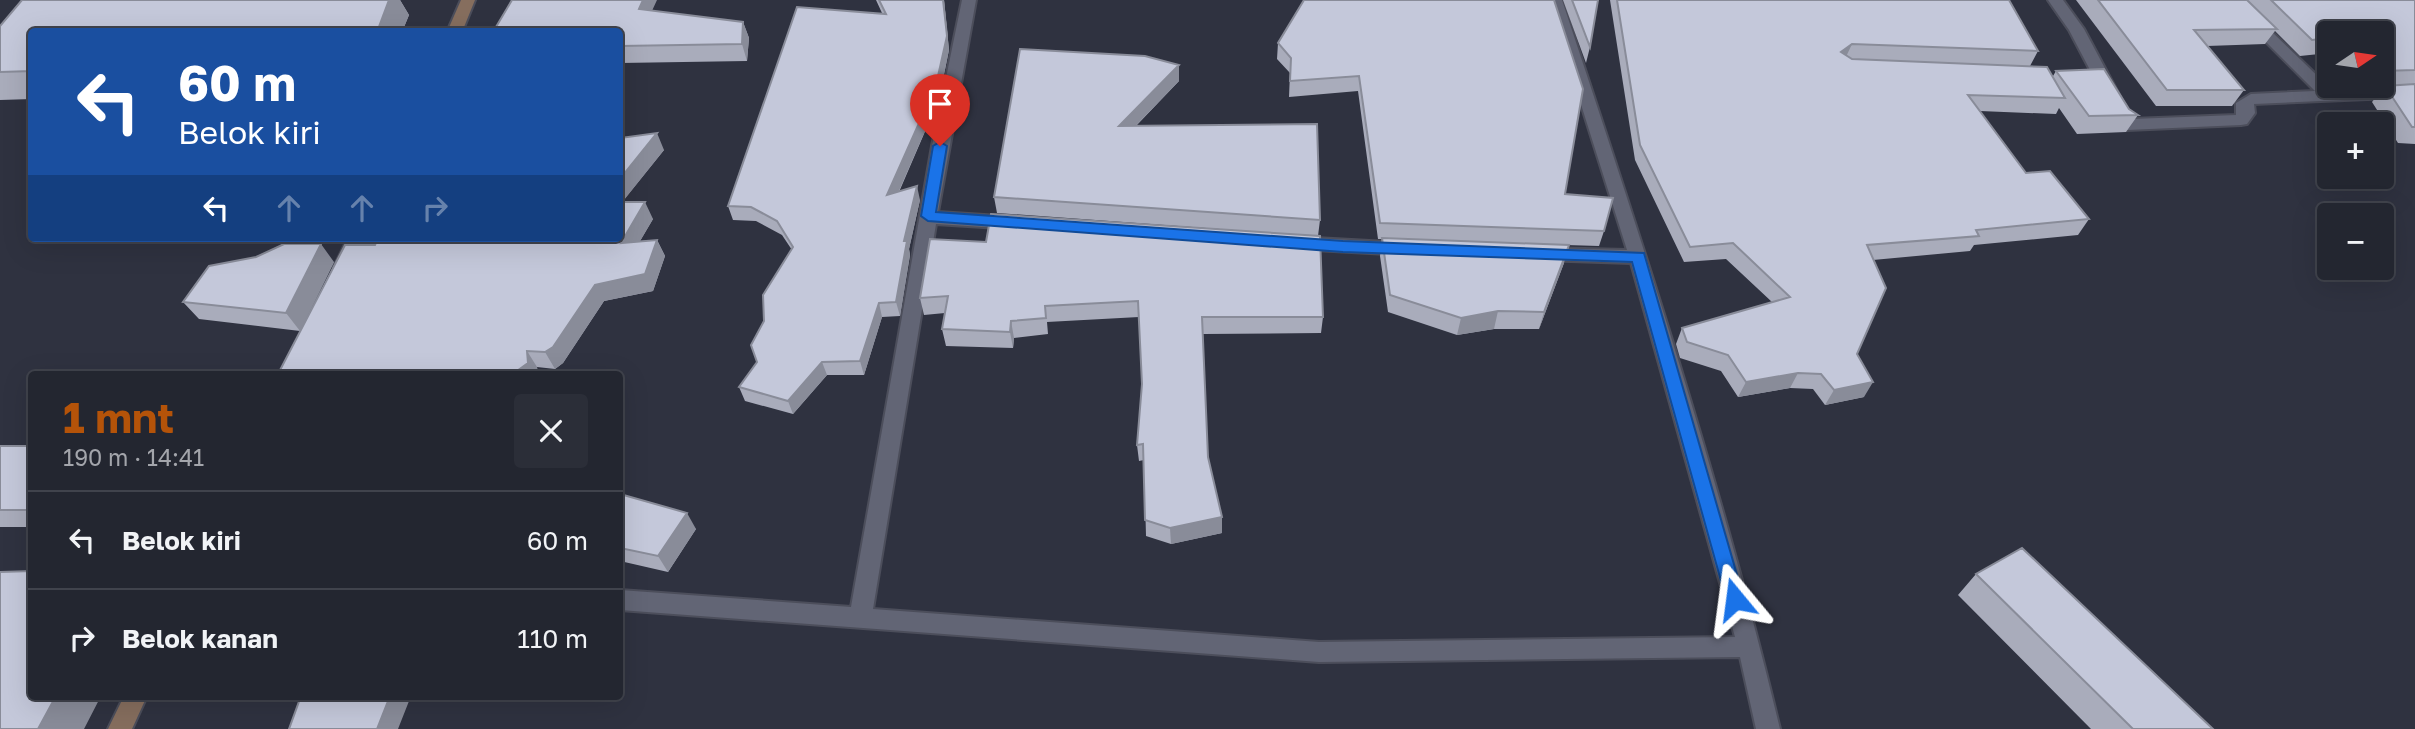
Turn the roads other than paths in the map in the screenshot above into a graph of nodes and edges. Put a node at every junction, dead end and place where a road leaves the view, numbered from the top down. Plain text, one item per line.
1 (468, 0) edge
2 (969, 0) edge
3 (2055, 0) edge
4 (2231, 0) edge
5 (1552, 4) edge
6 (456, 28) edge
7 (2317, 84) edge
8 (2415, 92) edge
9 (2394, 93) edge
10 (2317, 96) edge
11 (928, 216) junction
12 (1039, 225) edge
13 (355, 242) edge
14 (1274, 242) edge
15 (1424, 249) edge
16 (1518, 253) edge
17 (1638, 257) junction
18 (332, 289) edge
19 (623, 600) edge
20 (860, 619) junction
21 (1749, 647) junction
22 (134, 700) edge
23 (120, 729) edge
24 (1768, 729) edge

1 - 6 main road
2 - 11 street
3 - 10 street
4 - 7 street
5 - 17 street
8 - 9 street
11 - 12 street
11 - 20 street
13 - 18 main road
14 - 15 street
16 - 17 street
17 - 21 street
19 - 20 street
20 - 21 street
21 - 24 street
22 - 23 main road

